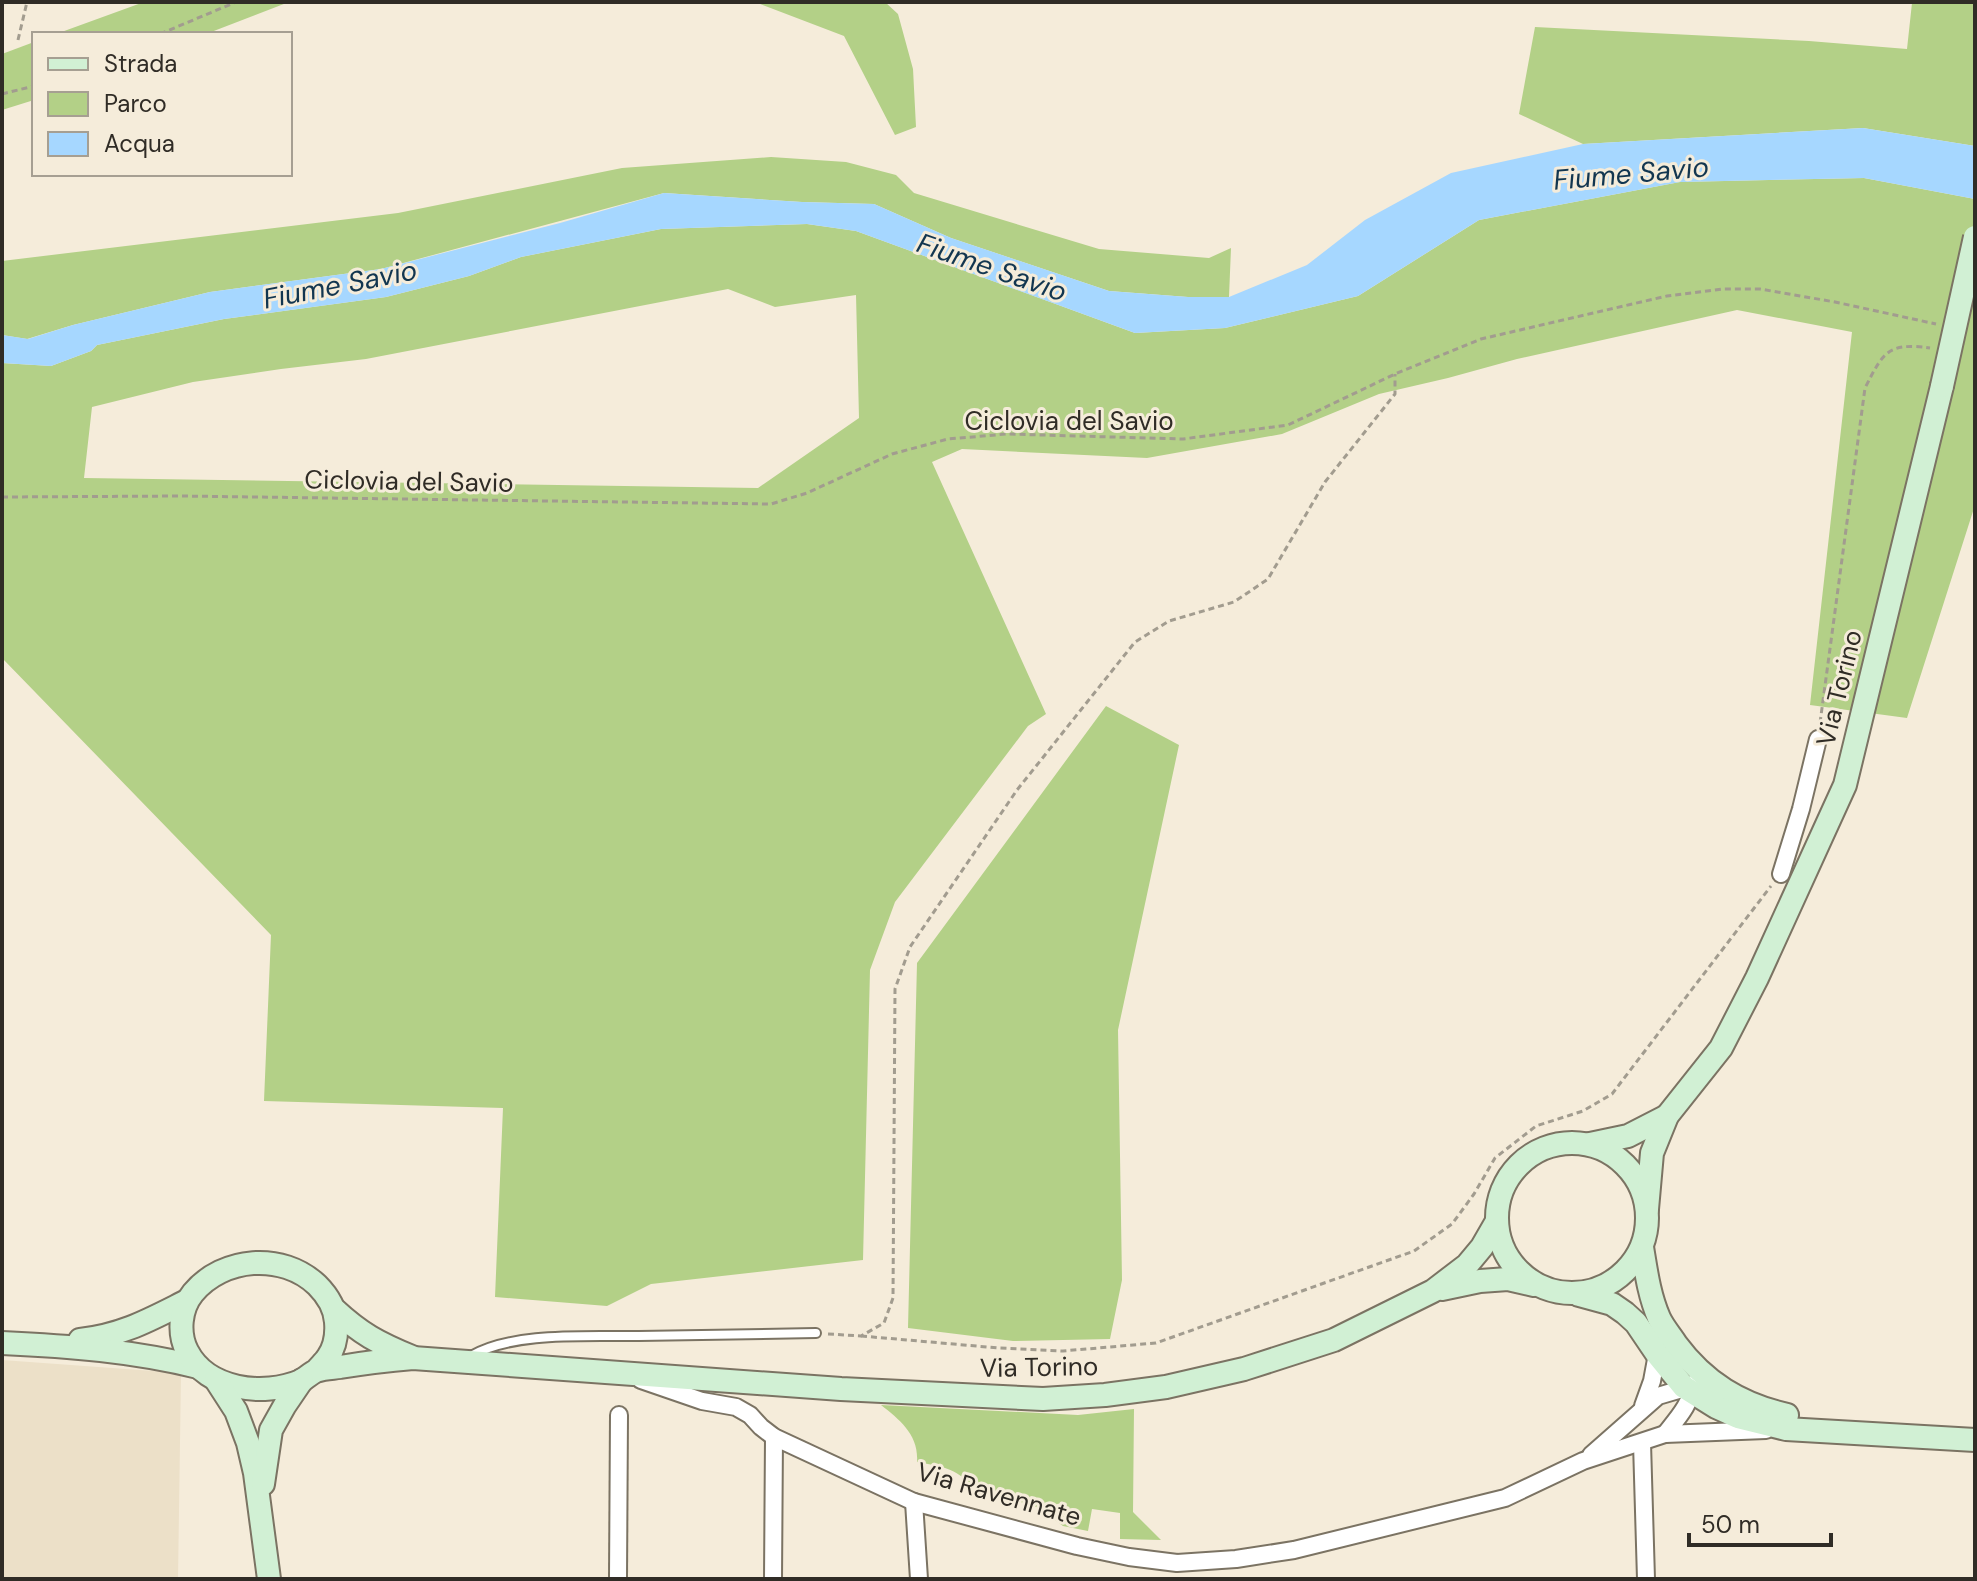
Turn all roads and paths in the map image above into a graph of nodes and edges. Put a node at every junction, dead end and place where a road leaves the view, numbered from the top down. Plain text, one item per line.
1 (27, 2) edge
2 (236, 2) edge
3 (165, 32) edge
4 (18, 40) dead end
5 (32, 86) edge
6 (2, 94) edge
7 (1975, 237) edge
8 (1944, 326) dead end
9 (1937, 349) dead end
10 (1395, 374) junction
11 (2, 497) edge
12 (1818, 739) joint
13 (1801, 809) junction
14 (1816, 849) junction
15 (1781, 874) joint
16 (1667, 1116) junction
17 (1589, 1144) junction
18 (1647, 1209) junction
19 (1497, 1221) junction
20 (1642, 1247) junction
21 (1536, 1285) junction
22 (1433, 1291) junction
23 (1574, 1294) junction
24 (187, 1301) junction
25 (334, 1309) junction
26 (816, 1333) joint
27 (861, 1336) junction
28 (2, 1343) edge
29 (46, 1345) junction
30 (1657, 1354) junction
31 (413, 1358) junction
32 (460, 1362) junction
33 (207, 1374) junction
34 (309, 1375) junction
35 (629, 1375) junction
36 (1694, 1382) junction
37 (1642, 1408) junction
38 (619, 1415) dead end
39 (1786, 1429) junction
40 (1863, 1432) junction
41 (1665, 1434) junction
42 (774, 1437) junction
43 (1975, 1440) edge
44 (1642, 1443) junction
45 (1583, 1461) junction
46 (914, 1502) junction
47 (260, 1517) junction
48 (269, 1579) edge
49 (618, 1579) edge
50 (773, 1579) edge
51 (919, 1579) edge
52 (1646, 1579) edge

1 - 4 path
2 - 3 path
5 - 6 path
7 - 14 main road, Via Torino, bridge
8 - 10 path, Ciclovia del Savio
9 - 12 path
10 - 11 path, Ciclovia del Savio
10 - 27 path
12 - 13 street
13 - 14 street
13 - 15 street
14 - 16 main road, Via Torino
15 - 27 path
16 - 17 main road, Via Torino
16 - 18 main road, Via Torino
17 - 18 main road
17 - 19 main road
18 - 20 main road
19 - 21 main road
19 - 22 main road, Via Torino
20 - 23 main road
20 - 36 main road, Via Ravennate
21 - 22 main road, Via Torino
21 - 23 main road
22 - 35 main road, Via Torino
23 - 30 main road, Via Ravennate
24 - 25 main road
24 - 29 main road
24 - 33 main road
25 - 31 main road, Via Ravennate
25 - 34 main road
26 - 27 path
26 - 32 lane
28 - 29 main road
29 - 33 main road
30 - 36 main road, Via Ravennate
30 - 37 street, Via Ravennate
31 - 32 main road, Via Ravennate
31 - 34 main road, Via Ravennate
32 - 35 main road, Via Ravennate
33 - 34 main road
33 - 47 main road
34 - 47 main road
35 - 42 street, Via Ravennate
36 - 37 street, Via Ravennate
36 - 39 main road, Via Ravennate
36 - 40 main road, Via Ravennate
36 - 41 street
37 - 45 street, Via Ravennate
38 - 49 street
39 - 40 main road, Via Ravennate
39 - 41 street, Via Ravennate
40 - 43 main road, Via Ravennate
41 - 44 street, Via Ravennate
42 - 46 street, Via Ravennate
42 - 50 street
44 - 45 street, Via Ravennate
44 - 52 street
45 - 46 street, Via Ravennate
46 - 51 street
47 - 48 main road

